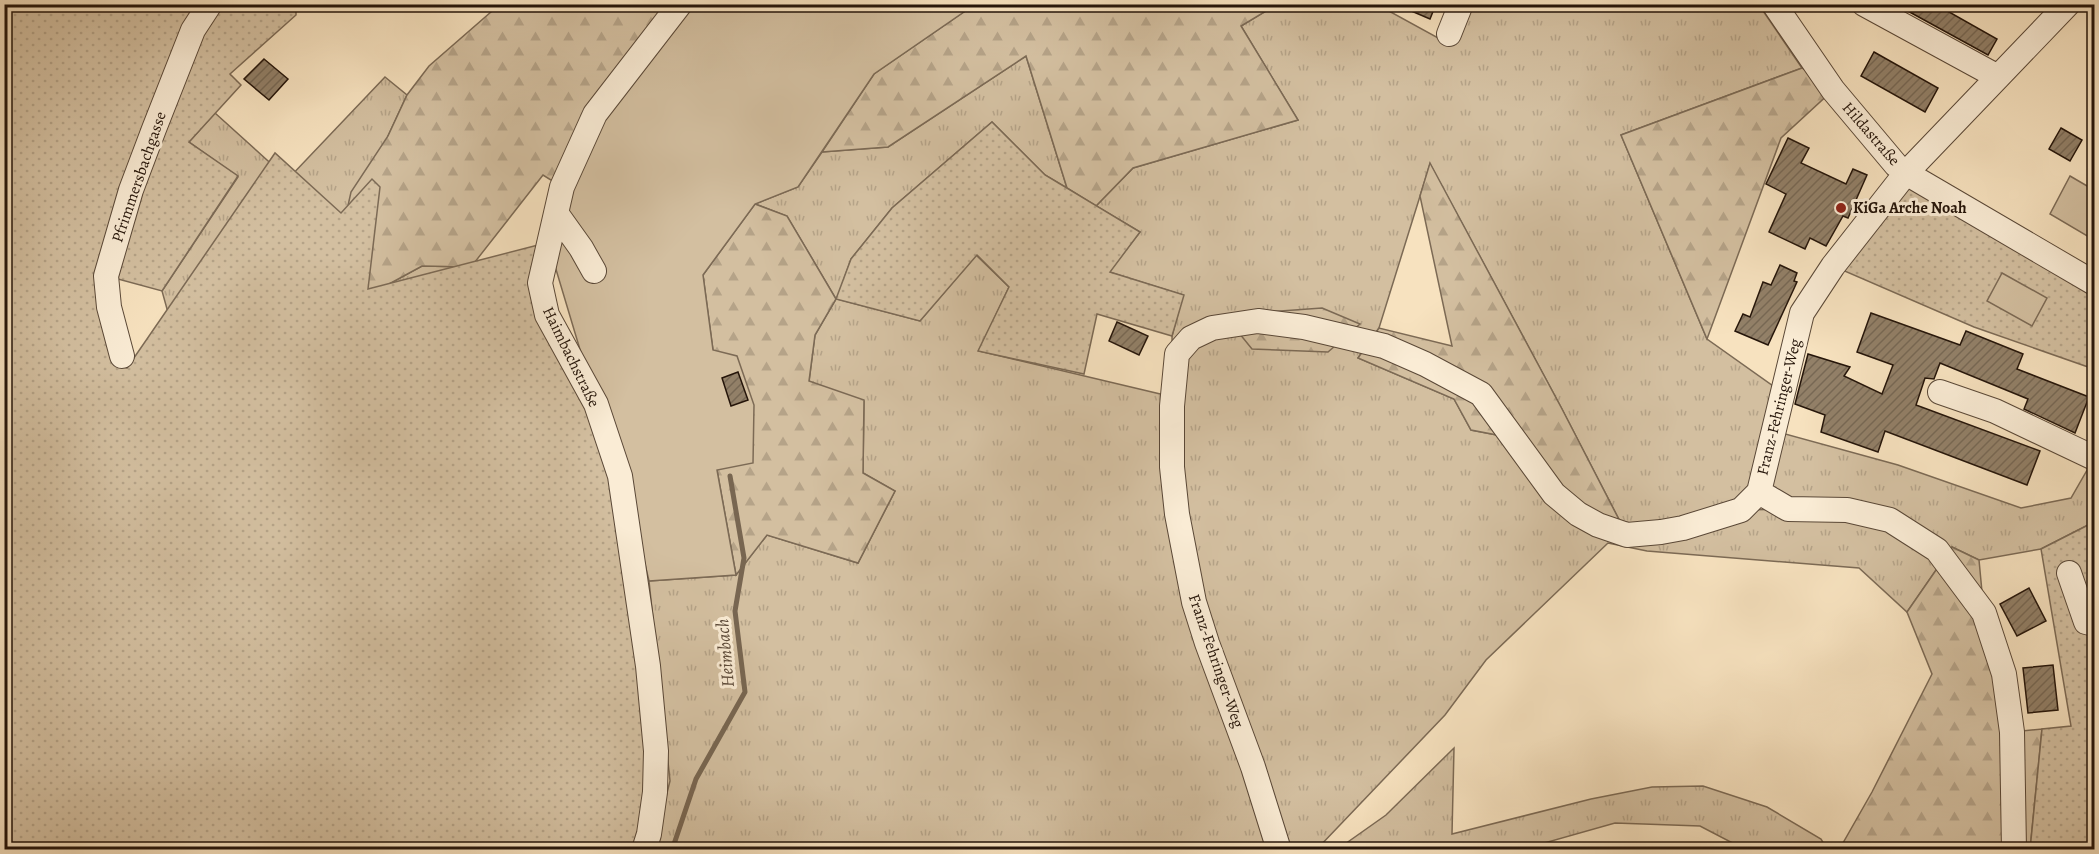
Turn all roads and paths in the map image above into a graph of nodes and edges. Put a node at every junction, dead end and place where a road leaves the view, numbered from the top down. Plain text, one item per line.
1 (210, 4) edge
2 (680, 4) edge
3 (1461, 4) edge
4 (1774, 4) edge
5 (1864, 4) edge
6 (2068, 4) edge
7 (1449, 34) dead end
8 (1998, 77) junction
9 (1906, 173) junction
10 (556, 213) junction
11 (594, 271) dead end
12 (2094, 283) edge
13 (122, 356) dead end
14 (1940, 392) dead end
15 (2094, 458) edge
16 (1758, 492) junction
17 (2069, 573) dead end
18 (2094, 624) edge
19 (644, 849) edge
20 (1279, 849) edge
21 (2014, 849) edge

1 - 13 street, Pfrimmersbachgasse
2 - 10 street, Haimbachstraße
3 - 7 street
4 - 9 street, Hildastraße
5 - 8 street
6 - 8 street, Franz-Fehringer-Weg
8 - 9 street, Franz-Fehringer-Weg
9 - 12 street, Hildastraße
9 - 16 street, Franz-Fehringer-Weg
10 - 11 street
10 - 19 street, Haimbachstraße
14 - 15 street
16 - 20 street, Franz-Fehringer-Weg
16 - 21 street
17 - 18 street

